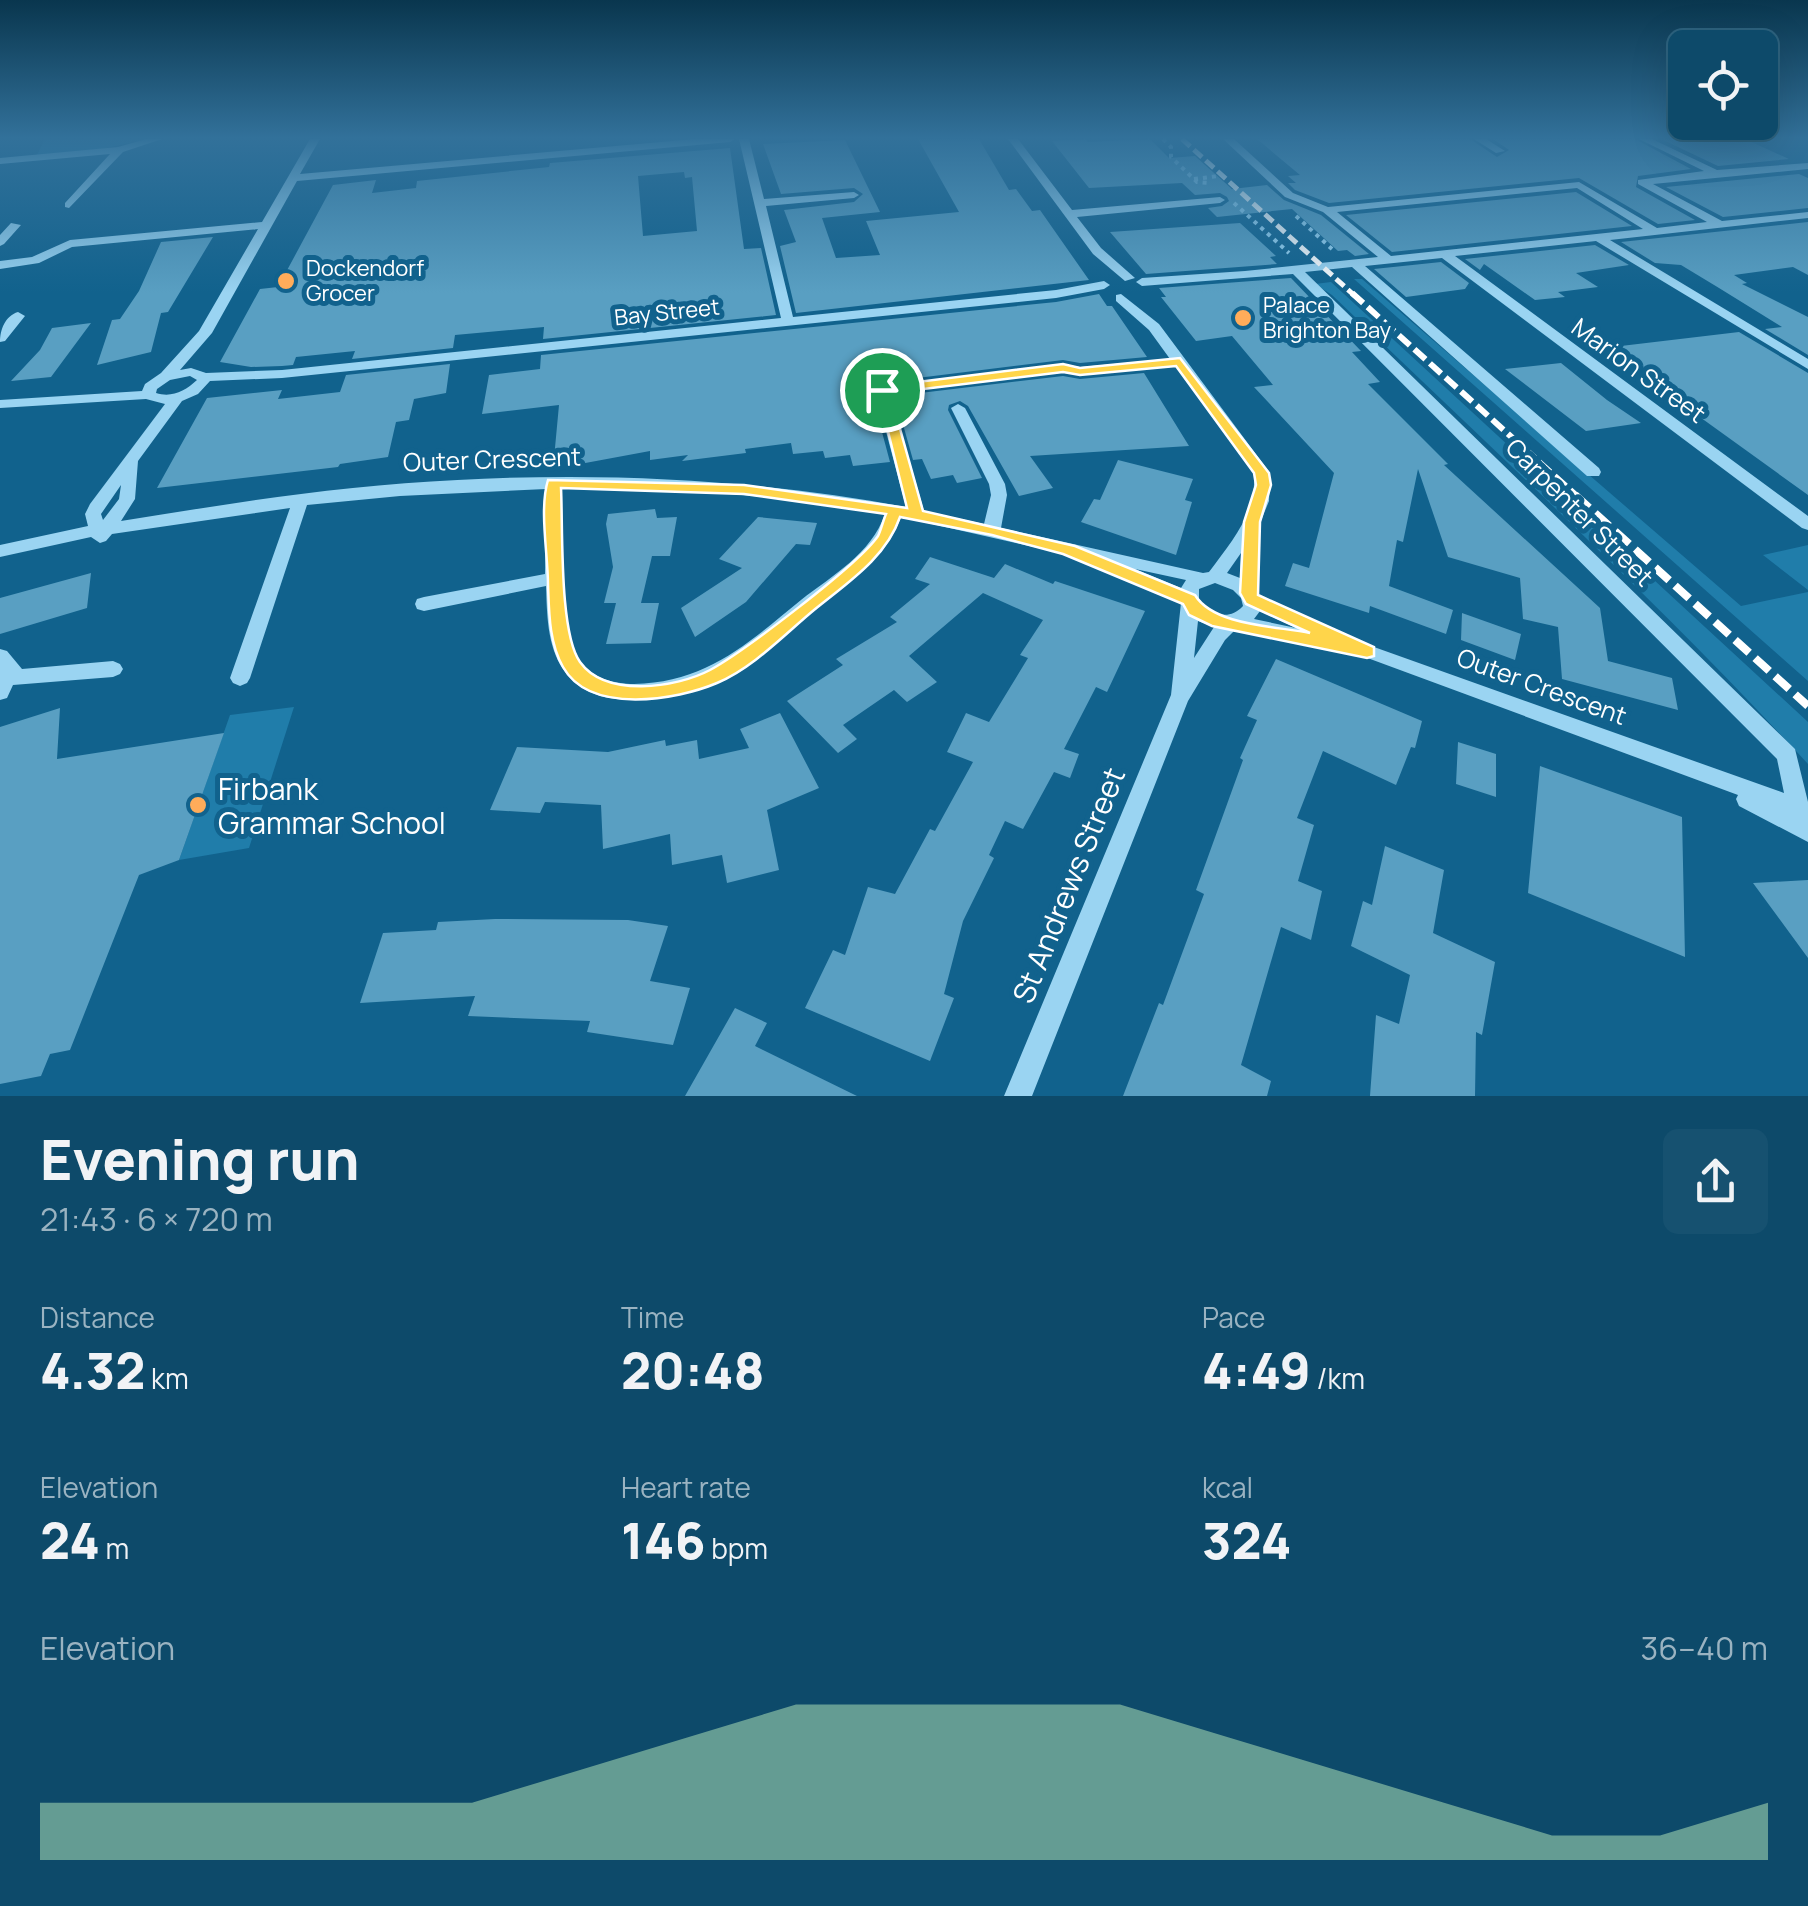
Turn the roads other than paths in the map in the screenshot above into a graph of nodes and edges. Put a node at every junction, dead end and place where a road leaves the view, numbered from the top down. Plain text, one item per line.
1 (83, 190) edge
2 (287, 190) edge
3 (755, 190) edge
4 (1052, 190) edge
5 (1285, 190) edge
6 (1527, 190) edge
7 (1587, 190) edge
8 (1657, 190) edge
9 (854, 195) dead end
10 (1220, 200) dead end
11 (758, 203) junction
12 (69, 205) dead end
13 (1327, 210) junction
14 (1070, 214) junction
15 (1808, 216) edge
16 (1719, 224) junction
17 (15, 225) dead end
18 (267, 225) junction
19 (1654, 231) junction
20 (1596, 237) junction
21 (0, 242) edge
22 (1096, 250) junction
23 (1443, 253) junction
24 (1388, 260) junction
25 (1354, 263) junction
26 (0, 265) edge
27 (1296, 270) junction
28 (1140, 286) junction
29 (1111, 290) junction
30 (18, 316) dead end
31 (788, 322) junction
32 (1154, 327) junction
33 (205, 333) junction
34 (0, 338) edge
35 (1180, 362) junction
36 (1808, 365) edge
37 (282, 374) junction
38 (202, 376) junction
39 (164, 378) junction
40 (185, 395) junction
41 (151, 397) junction
42 (54, 398) junction
43 (0, 404) edge
44 (958, 408) dead end
45 (146, 437) junction
46 (1593, 472) dead end
47 (554, 483) junction
48 (301, 499) junction
49 (895, 511) junction
50 (916, 514) junction
51 (1252, 522) junction
52 (1808, 524) edge
53 (992, 529) junction
54 (102, 530) junction
55 (1069, 550) junction
56 (0, 554) edge
57 (556, 578) junction
58 (1209, 578) junction
59 (1250, 596) junction
60 (1190, 601) junction
61 (424, 604) dead end
62 (1234, 622) junction
63 (1367, 652) junction
64 (0, 656) edge
65 (113, 669) dead end
66 (240, 678) dead end
67 (5, 685) edge
68 (1179, 699) junction
69 (1698, 772) junction
70 (1803, 810) edge
71 (1808, 832) edge
72 (1018, 1096) edge

1 - 12 street
2 - 18 street
3 - 11 street
4 - 14 street
5 - 13 street
6 - 13 street
7 - 19 street
8 - 16 street
9 - 11 street
10 - 14 street
11 - 31 street
13 - 24 street
14 - 22 street
15 - 16 street
16 - 19 street
17 - 21 street
18 - 26 street
18 - 33 street
19 - 20 street
20 - 23 street
20 - 36 street
22 - 28 street
22 - 29 street
23 - 24 street
23 - 52 street, Marion Street
24 - 25 street
25 - 27 street
25 - 46 street
27 - 28 street
27 - 70 street, Carpenter Street
28 - 29 street
28 - 29 street
28 - 32 street
29 - 31 street, Bay Street
29 - 32 street
30 - 34 street
31 - 37 street, Bay Street
32 - 35 street
33 - 38 street
33 - 39 street
35 - 50 street
35 - 51 street
37 - 38 street, Bay Street
37 - 40 street, Bay Street
38 - 39 street, Bay Street
38 - 40 street
39 - 41 street
39 - 42 street
40 - 41 street, Bay Street
40 - 45 street
41 - 42 street
41 - 45 street
42 - 43 street
44 - 53 street
45 - 54 street
47 - 48 street, Outer Crescent
47 - 49 street, Outer Crescent
47 - 57 street
48 - 54 street, Outer Crescent
48 - 66 street
49 - 50 street, Outer Crescent
49 - 57 street
50 - 53 street, Outer Crescent
51 - 58 street
51 - 59 street
53 - 55 street, Outer Crescent
54 - 56 street, Outer Crescent
55 - 58 street, Outer Crescent
55 - 60 street, Outer Crescent
57 - 61 street
58 - 59 street
58 - 60 street
59 - 62 street
59 - 63 street, Outer Crescent
60 - 62 street
60 - 68 street, St Andrews Street
62 - 63 street, Outer Crescent
62 - 68 street, St Andrews Street
63 - 69 street, Outer Crescent
64 - 67 street
65 - 67 street
68 - 72 street, St Andrews Street
69 - 70 street
69 - 71 street

